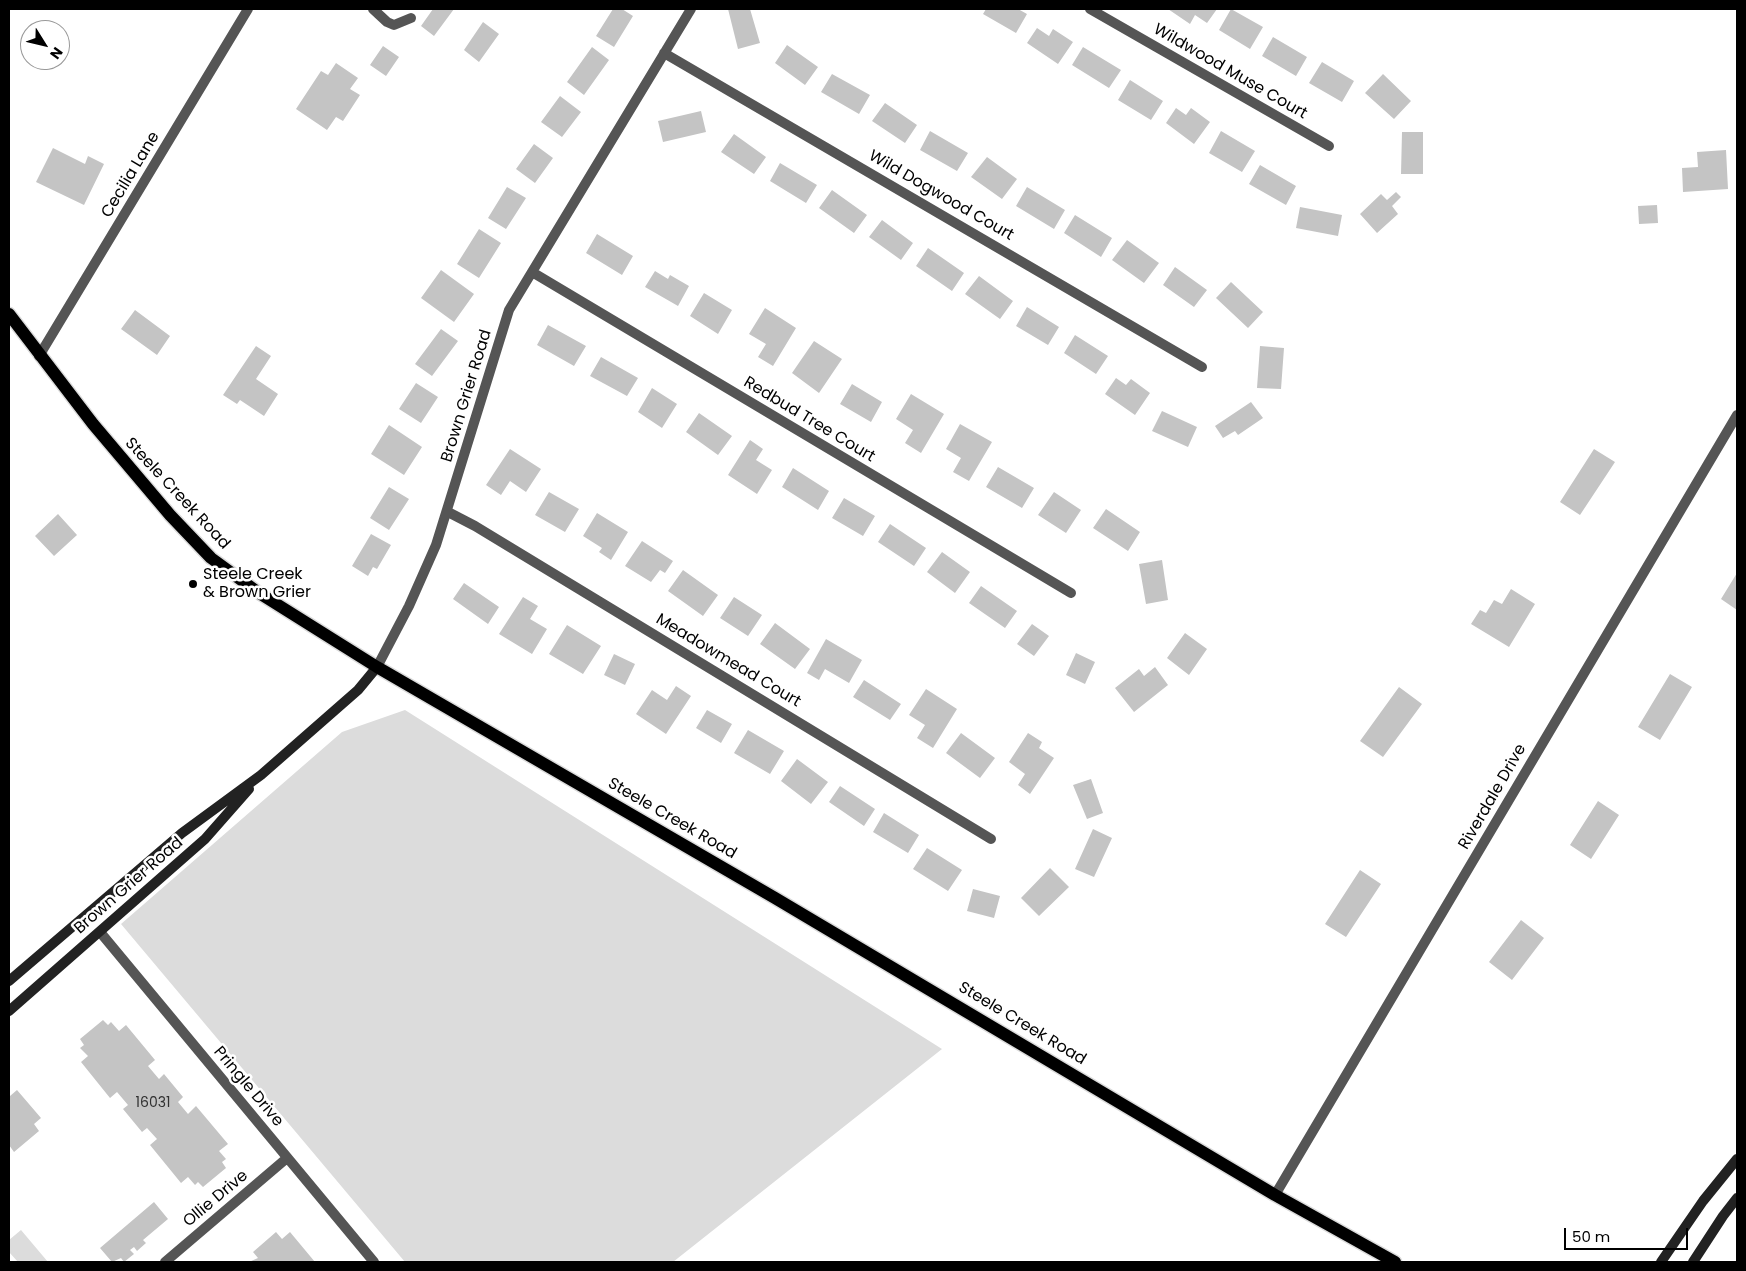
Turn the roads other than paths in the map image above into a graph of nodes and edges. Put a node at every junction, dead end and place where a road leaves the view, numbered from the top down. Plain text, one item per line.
1 (248, 9) edge
2 (373, 9) edge
3 (691, 9) edge
4 (1090, 9) edge
5 (411, 18) dead end
6 (664, 53) junction
7 (1329, 146) dead end
8 (532, 272) junction
9 (9, 314) edge
10 (39, 356) junction
11 (1202, 367) dead end
12 (1737, 415) edge
13 (448, 512) junction
14 (1071, 593) dead end
15 (377, 667) junction
16 (261, 776) junction
17 (991, 839) dead end
18 (100, 932) junction
19 (9, 982) edge
20 (9, 1010) edge
21 (287, 1158) junction
22 (1737, 1159) edge
23 (1275, 1195) junction
24 (1736, 1201) edge
25 (165, 1262) edge
26 (374, 1262) edge
27 (1395, 1262) edge
28 (1661, 1262) edge
29 (1693, 1262) edge

1 - 10 street, Cecilia Lane
2 - 5 street
3 - 6 street, Brown Grier Road
4 - 7 street, Wildwood Muse Court
6 - 8 street, Brown Grier Road
6 - 11 street, Wild Dogwood Court
8 - 13 street, Brown Grier Road
8 - 14 street, Redbud Tree Court
9 - 10 main road, Steele Creek Road
10 - 15 main road, Steele Creek Road
12 - 23 street, Riverdale Drive
13 - 15 street, Brown Grier Road
13 - 17 street, Meadowmead Court
15 - 16 main road, Brown Grier Road
15 - 23 main road, Steele Creek Road
16 - 18 main road, Brown Grier Road
16 - 19 main road, Brown Grier Road
18 - 20 main road, Brown Grier Road
18 - 21 street, Pringle Drive
21 - 25 street, Ollie Drive
21 - 26 street, Pringle Drive
22 - 28 main road
23 - 27 main road, Steele Creek Road
24 - 29 main road

